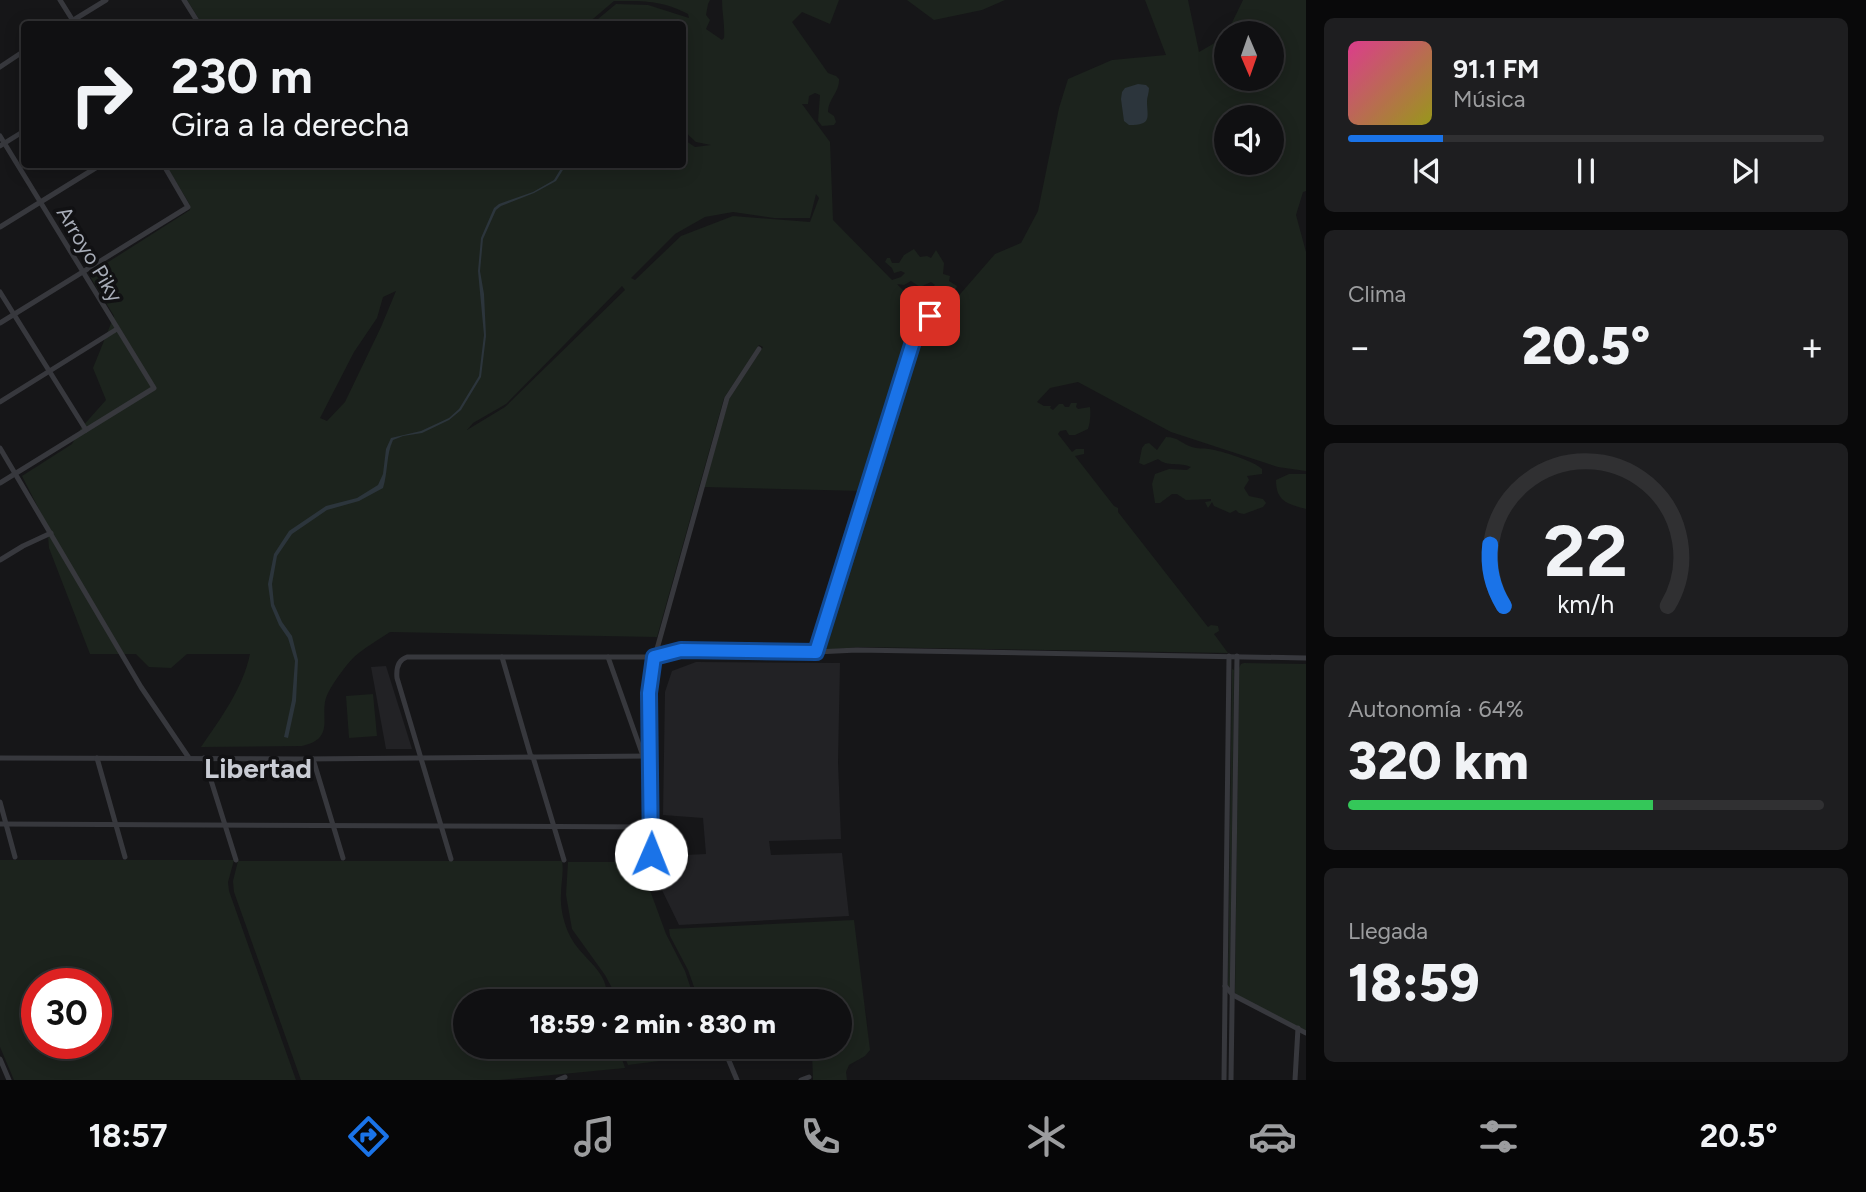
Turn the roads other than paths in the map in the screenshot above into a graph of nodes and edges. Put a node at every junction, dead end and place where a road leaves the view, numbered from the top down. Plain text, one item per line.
1 (60, 0) edge
2 (106, 0) edge
3 (184, 0) edge
4 (71, 21) edge
5 (75, 21) edge
6 (196, 21) edge
7 (21, 53) edge
8 (0, 67) edge
9 (21, 133) edge
10 (0, 136) edge
11 (2, 145) edge
12 (96, 168) edge
13 (165, 168) edge
14 (40, 203) junction
15 (0, 228) edge
16 (83, 272) junction
17 (0, 292) edge
18 (14, 314) junction
19 (930, 316) dead end
20 (0, 323) edge
21 (117, 329) junction
22 (759, 348) dead end
23 (50, 371) junction
24 (0, 402) edge
25 (86, 430) junction
26 (0, 448) edge
27 (16, 473) junction
28 (0, 483) edge
29 (51, 533) junction
30 (0, 560) edge
31 (816, 652) junction
32 (1229, 656) junction
33 (1237, 656) junction
34 (502, 657) junction
35 (608, 657) junction
36 (654, 657) junction
37 (1306, 657) edge
38 (647, 756) junction
39 (532, 757) junction
40 (0, 758) edge
41 (97, 758) junction
42 (189, 758) junction
43 (204, 758) junction
44 (421, 758) junction
45 (313, 759) junction
46 (0, 802) edge
47 (3, 824) edge
48 (116, 825) junction
49 (225, 825) junction
50 (333, 826) junction
51 (441, 826) junction
52 (554, 827) junction
53 (652, 827) junction
54 (15, 857) dead end
55 (125, 858) dead end
56 (343, 858) dead end
57 (451, 859) dead end
58 (236, 860) dead end
59 (564, 860) dead end
60 (650, 881) dead end
61 (1224, 985) junction
62 (1233, 995) junction
63 (1298, 1028) junction
64 (1306, 1032) edge
65 (0, 1059) edge
66 (728, 1059) edge
67 (565, 1077) dead end
68 (809, 1077) dead end
69 (9, 1080) edge
70 (558, 1080) edge
71 (737, 1080) edge
72 (801, 1080) edge
73 (1224, 1080) edge
74 (1231, 1080) edge
75 (1295, 1080) edge

1 - 4 street
2 - 5 street
3 - 6 street
7 - 8 street
9 - 11 street
10 - 11 street, Arroyo Piky
11 - 14 street, Arroyo Piky
12 - 14 street
13 - 16 street
14 - 15 street
14 - 16 street, Arroyo Piky
16 - 18 street
16 - 21 street, Arroyo Piky
17 - 18 street
18 - 20 street
18 - 23 street
19 - 31 street
21 - 23 street
21 - 25 street, Arroyo Piky
22 - 36 street
23 - 24 street
23 - 25 street
25 - 27 street
26 - 27 street
27 - 28 street
27 - 29 street
29 - 30 street
29 - 42 street
31 - 32 street
31 - 36 street
32 - 33 street
32 - 61 street
33 - 37 street
33 - 62 street
34 - 35 street
34 - 39 street
34 - 44 street
35 - 36 street
35 - 38 street
36 - 38 street
38 - 39 street
38 - 53 street
39 - 44 street
39 - 52 street
40 - 41 street
41 - 42 street
41 - 48 street
42 - 43 street
43 - 45 street
43 - 49 street
44 - 45 street
44 - 51 street
45 - 50 street
46 - 47 street
47 - 48 street
47 - 54 street
48 - 49 street
48 - 55 street
49 - 50 street
49 - 58 street
50 - 51 street
50 - 56 street
51 - 52 street
51 - 57 street
52 - 53 street
52 - 59 street
53 - 60 street
61 - 62 street
61 - 73 street
62 - 63 street
62 - 74 street
63 - 64 street
63 - 75 street
65 - 69 street
66 - 71 street
67 - 70 street
68 - 72 street

